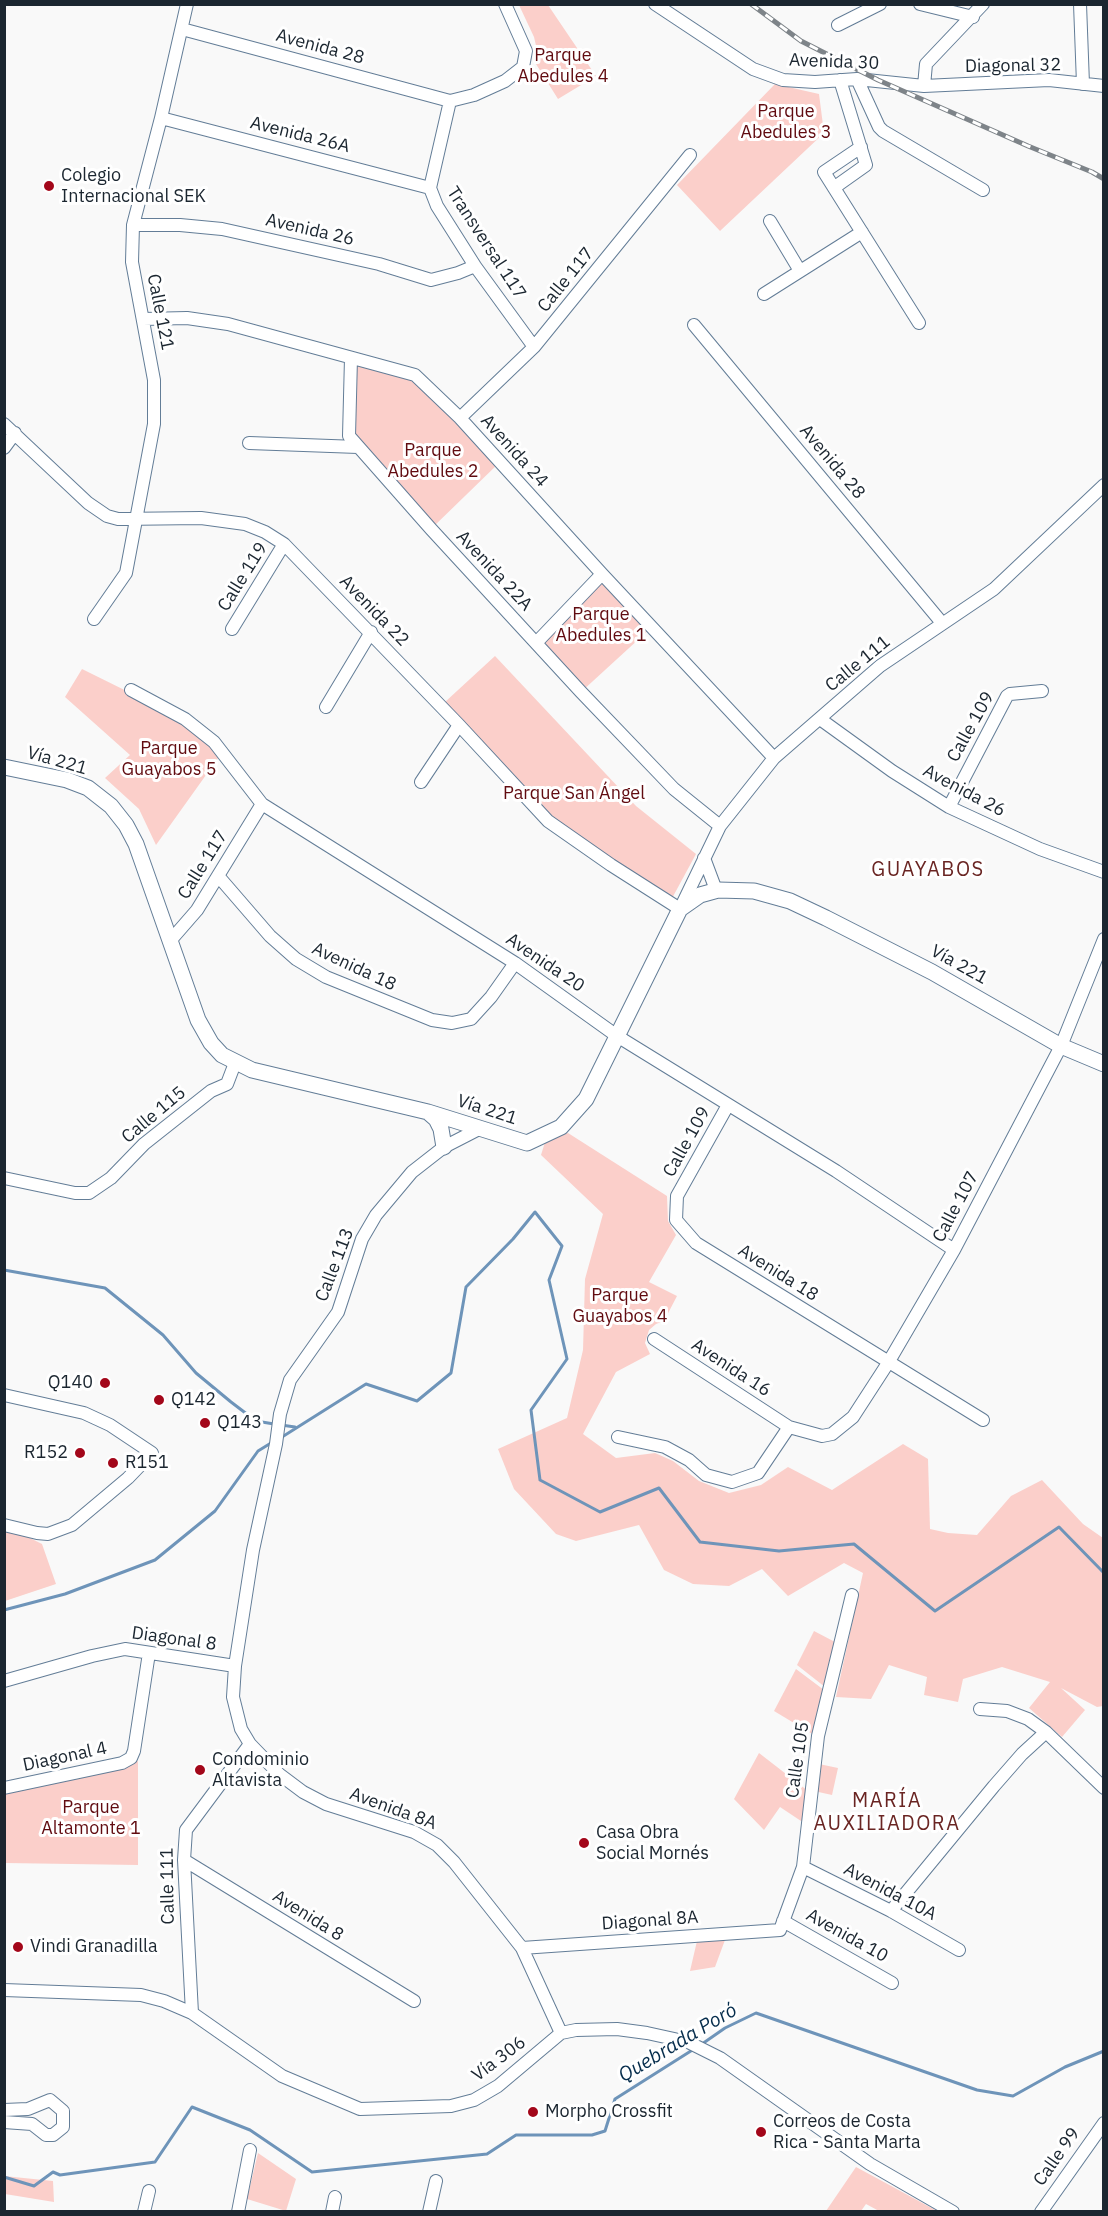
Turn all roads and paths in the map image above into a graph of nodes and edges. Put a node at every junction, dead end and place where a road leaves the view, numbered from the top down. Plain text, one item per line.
1 (188, 4) edge
2 (505, 4) edge
3 (655, 4) edge
4 (880, 4) edge
5 (983, 4) edge
6 (1080, 4) edge
7 (922, 5) edge
8 (973, 17) junction
9 (838, 25) dead end
10 (182, 29) junction
11 (857, 79) junction
12 (840, 80) junction
13 (1083, 84) junction
14 (924, 86) junction
15 (1104, 86) edge
16 (450, 101) junction
17 (161, 118) junction
18 (861, 147) junction
19 (690, 156) dead end
20 (835, 187) junction
21 (430, 188) junction
22 (983, 190) dead end
23 (770, 221) dead end
24 (133, 225) junction
25 (862, 232) junction
26 (475, 266) junction
27 (800, 271) junction
28 (764, 294) dead end
29 (143, 319) junction
30 (919, 323) dead end
31 (694, 325) dead end
32 (534, 347) junction
33 (351, 358) junction
34 (460, 418) junction
35 (4, 424) edge
36 (15, 433) junction
37 (249, 443) dead end
38 (358, 447) junction
39 (4, 448) edge
40 (1104, 485) edge
41 (138, 519) junction
42 (284, 544) junction
43 (602, 574) junction
44 (94, 619) dead end
45 (942, 623) junction
46 (232, 629) dead end
47 (371, 632) junction
48 (536, 643) junction
49 (131, 690) dead end
50 (1042, 691) dead end
51 (326, 706) dead end
52 (820, 719) junction
53 (459, 724) junction
54 (774, 758) junction
55 (4, 767) edge
56 (421, 782) dead end
57 (262, 804) junction
58 (949, 807) junction
59 (720, 826) junction
60 (704, 858) junction
61 (1104, 872) edge
62 (219, 877) junction
63 (716, 890) junction
64 (680, 909) junction
65 (1104, 939) edge
66 (170, 941) junction
67 (515, 963) junction
68 (616, 1036) junction
69 (1061, 1046) junction
70 (235, 1063) junction
71 (1104, 1064) edge
72 (728, 1105) junction
73 (429, 1112) junction
74 (479, 1129) junction
75 (444, 1146) junction
76 (4, 1178) edge
77 (677, 1196) joint
78 (954, 1250) junction
79 (654, 1339) dead end
80 (888, 1363) junction
81 (4, 1395) edge
82 (983, 1420) dead end
83 (789, 1427) junction
84 (618, 1437) dead end
85 (4, 1525) edge
86 (852, 1595) dead end
87 (149, 1653) junction
88 (235, 1666) junction
89 (4, 1681) edge
90 (980, 1709) dead end
91 (1046, 1732) junction
92 (250, 1744) junction
93 (4, 1788) edge
94 (1104, 1788) edge
95 (184, 1860) junction
96 (803, 1867) junction
97 (891, 1911) junction
98 (781, 1926) junction
99 (522, 1948) junction
100 (959, 1950) dead end
101 (892, 1983) dead end
102 (4, 1990) edge
103 (414, 2001) dead end
104 (192, 2013) junction
105 (561, 2033) junction
106 (4, 2110) edge
107 (4, 2122) edge
108 (1104, 2123) edge
109 (250, 2150) dead end
110 (436, 2181) dead end
111 (149, 2191) dead end
112 (335, 2197) dead end
113 (144, 2211) edge
114 (238, 2211) edge
115 (332, 2211) edge
116 (429, 2211) edge
117 (953, 2211) edge
118 (1041, 2211) edge

1 - 10 street, Calle 121
2 - 16 street
3 - 12 street, Avenida 30
4 - 9 street
5 - 8 street
6 - 13 street
7 - 8 street
8 - 14 street
10 - 16 street, Avenida 28
10 - 17 street, Calle 121
11 - 12 street, Avenida 30
11 - 14 street, Avenida 30
11 - 22 street
12 - 18 street
13 - 14 street, Diagonal 32
13 - 15 street, Diagonal 32
16 - 21 street
17 - 21 street, Avenida 26A
17 - 24 street, Calle 121
18 - 20 street
18 - 20 street
19 - 32 street, Calle 117
20 - 25 street
21 - 26 street, Transversal 117
23 - 27 street
24 - 26 street, Avenida 26
24 - 29 street, Calle 121
25 - 27 street
25 - 30 street
26 - 32 street, Transversal 117
27 - 28 street
29 - 33 street, Avenida 24
29 - 41 street, Calle 121
31 - 45 street, Avenida 28
32 - 34 street, Calle 117
33 - 34 street, Avenida 24
33 - 38 street, Avenida 22A
34 - 43 street, Avenida 24
35 - 36 street, Avenida 22
36 - 39 street
36 - 41 street, Avenida 22
37 - 38 street
38 - 48 street, Avenida 22A
40 - 45 street, Calle 111
41 - 42 street, Avenida 22
41 - 44 street, Calle 121
42 - 46 street, Calle 119
42 - 47 street, Avenida 22
43 - 48 street
43 - 54 street, Avenida 24
45 - 52 street, Calle 111
47 - 51 street
47 - 53 street, Avenida 22
48 - 59 street, Avenida 22A
49 - 57 street, Avenida 20
50 - 58 street, Calle 109
52 - 54 street, Calle 111
52 - 58 street, Avenida 26
53 - 56 street
53 - 64 street, Avenida 22
54 - 59 street, Calle 111
55 - 66 main road, Vía 221
57 - 62 street, Calle 117
57 - 67 street, Avenida 20
58 - 61 street, Avenida 26
59 - 60 street, Calle 111
60 - 63 street
60 - 64 street, Calle 111
62 - 66 street, Calle 117
62 - 67 street, Avenida 18
63 - 64 main road, Vía 221
63 - 69 main road, Vía 221
64 - 68 main road, Vía 221
65 - 69 street, Calle 107
66 - 70 main road, Vía 221
67 - 68 street, Avenida 20
68 - 72 street, Avenida 20
68 - 74 main road, Vía 221
69 - 71 main road, Vía 221
69 - 78 street, Calle 107
70 - 73 main road, Vía 221
70 - 76 street, Calle 115
72 - 77 street, Calle 109
72 - 78 street, Avenida 20
73 - 74 main road, Vía 221
73 - 75 main road
74 - 75 street, Calle 113
75 - 88 street, Calle 113
77 - 80 street, Avenida 18
78 - 80 street, Calle 107
79 - 83 street, Avenida 16
80 - 82 street, Avenida 18
80 - 83 street, Calle 107
81 - 85 street
83 - 84 street
86 - 96 street, Calle 105
87 - 88 street, Diagonal 8
87 - 89 street, Diagonal 8
87 - 93 street, Diagonal 4
88 - 92 street, Avenida 8A
90 - 91 street
91 - 94 street
91 - 97 street
92 - 95 street, Calle 111
92 - 99 street, Avenida 8A
95 - 103 street, Avenida 8
95 - 104 street, Calle 111
96 - 97 street, Avenida 10A
96 - 98 street, Calle 105
97 - 100 street, Avenida 10A
98 - 99 street, Diagonal 8A
98 - 101 street, Avenida 10
99 - 105 street, Avenida 8A
102 - 104 street, Vía 306
104 - 105 street, Vía 306
105 - 117 street
106 - 107 street
108 - 118 street, Calle 99
109 - 114 street
110 - 116 street
111 - 113 street
112 - 115 street

